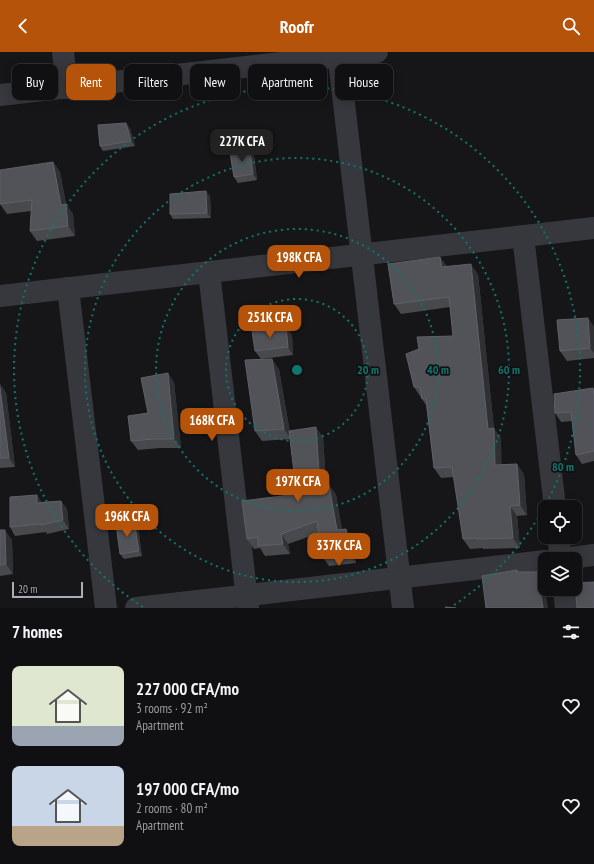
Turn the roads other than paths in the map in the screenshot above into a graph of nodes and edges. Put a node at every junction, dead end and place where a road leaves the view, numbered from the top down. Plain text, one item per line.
1 (63, 52) edge
2 (377, 52) edge
3 (339, 54) edge
4 (66, 79) edge
5 (116, 82) edge
6 (66, 88) edge
7 (0, 95) edge
8 (594, 228) edge
9 (523, 236) junction
10 (362, 254) junction
11 (209, 272) junction
12 (68, 288) junction
13 (0, 296) edge
14 (554, 500) edge
15 (594, 555) edge
16 (582, 556) edge
17 (538, 562) edge
18 (400, 578) junction
19 (565, 596) edge
20 (247, 602) edge
21 (106, 608) edge
22 (136, 608) edge
23 (403, 608) edge
24 (566, 608) edge

1 - 4 street
2 - 3 street
3 - 5 street
3 - 10 street
6 - 7 street
8 - 9 street
9 - 10 street
9 - 14 street
10 - 11 street
10 - 18 street
11 - 12 street
11 - 20 street
12 - 13 street
12 - 21 street
15 - 16 street
17 - 18 street
18 - 20 street
18 - 23 street
19 - 24 street
20 - 22 street

